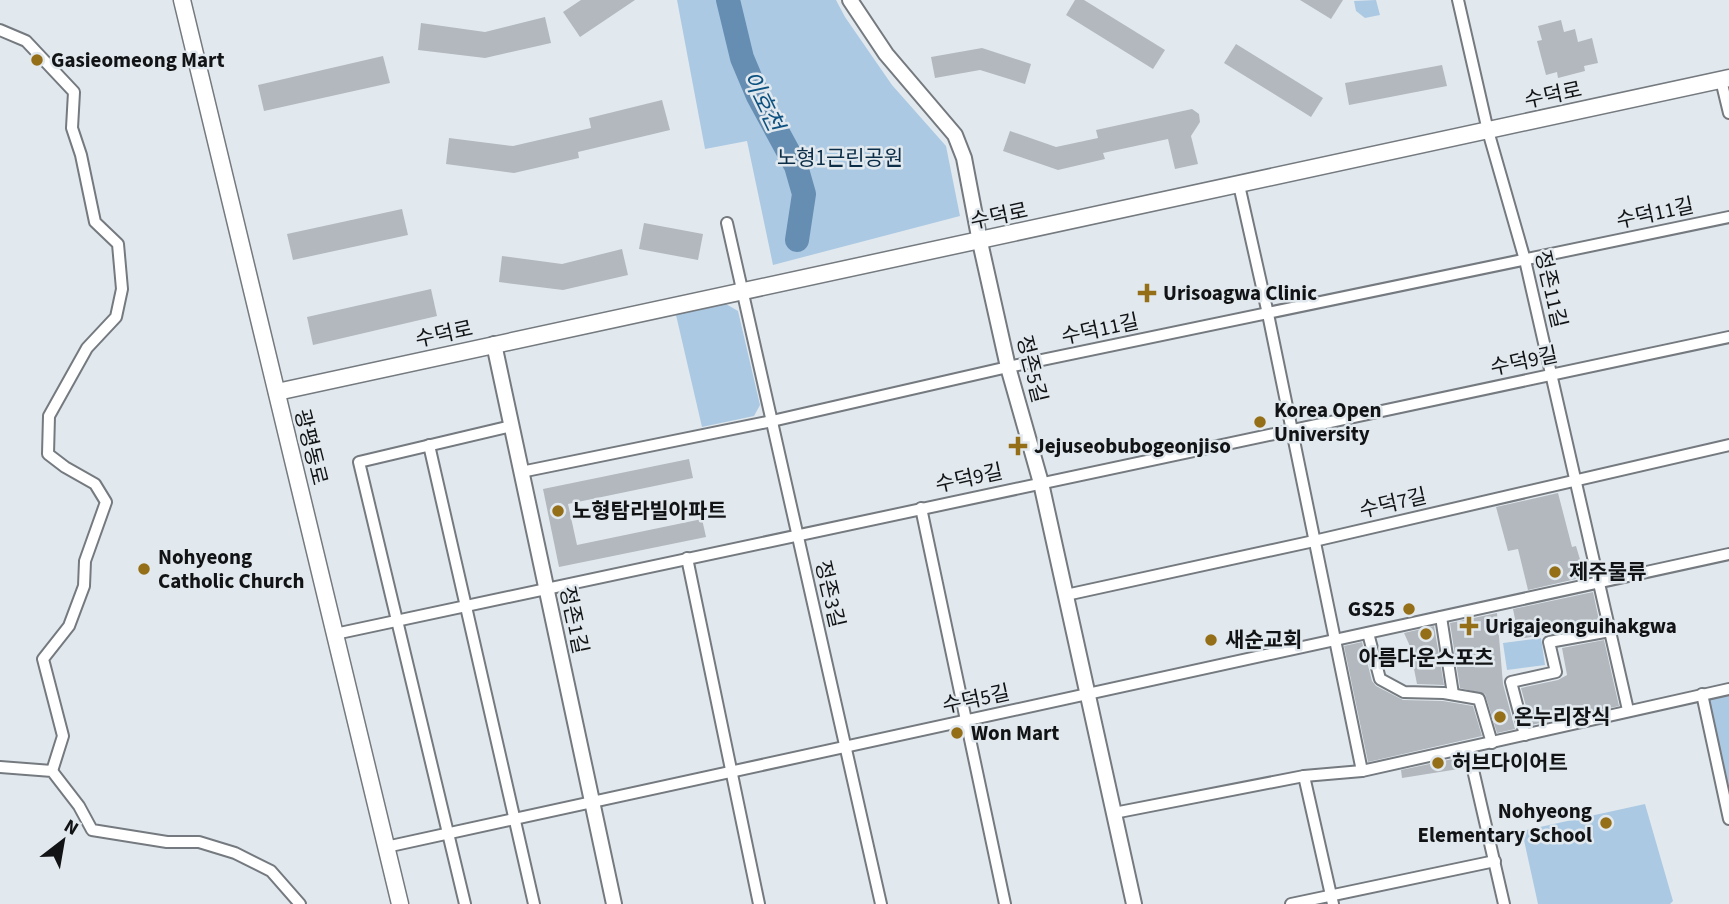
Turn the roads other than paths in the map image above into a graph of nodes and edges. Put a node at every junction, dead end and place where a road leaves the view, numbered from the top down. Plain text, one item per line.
1 (182, 0) edge
2 (850, 0) edge
3 (1458, 0) edge
4 (0, 30) edge
5 (1725, 79) edge
6 (1729, 113) edge
7 (1488, 131) junction
8 (1239, 184) junction
9 (1729, 217) edge
10 (727, 222) dead end
11 (980, 242) junction
12 (1525, 260) junction
13 (743, 292) junction
14 (1268, 314) junction
15 (1729, 337) edge
16 (494, 344) junction
17 (1009, 367) junction
18 (1551, 374) junction
19 (276, 392) junction
20 (772, 421) junction
21 (511, 426) junction
22 (1291, 429) junction
23 (429, 445) junction
24 (1729, 445) edge
25 (521, 472) junction
26 (1575, 480) junction
27 (1041, 483) junction
28 (921, 508) junction
29 (797, 534) junction
30 (1314, 541) junction
31 (1729, 554) edge
32 (687, 558) junction
33 (1598, 583) junction
34 (546, 588) junction
35 (1066, 595) junction
36 (465, 605) junction
37 (1441, 617) junction
38 (397, 620) junction
39 (1610, 631) junction
40 (1368, 633) junction
41 (335, 634) junction
42 (1334, 641) junction
43 (1729, 689) edge
44 (1453, 694) junction
45 (1702, 694) junction
46 (1087, 695) junction
47 (1628, 710) junction
48 (966, 721) junction
49 (1525, 735) junction
50 (1492, 743) junction
51 (845, 747) junction
52 (1468, 748) junction
53 (0, 767) edge
54 (52, 771) junction
55 (1362, 771) junction
56 (732, 772) junction
57 (1304, 776) junction
58 (592, 801) junction
59 (1114, 813) junction
60 (1729, 815) edge
61 (513, 818) junction
62 (449, 833) junction
63 (386, 847) junction
64 (1495, 861) junction
65 (1332, 900) edge
66 (300, 904) edge
67 (400, 904) edge
68 (465, 904) edge
69 (534, 904) edge
70 (614, 904) edge
71 (759, 904) edge
72 (881, 904) edge
73 (1005, 904) edge
74 (1133, 904) edge
75 (1291, 904) edge
76 (1504, 904) edge

1 - 19 main road, 광평동로
2 - 11 street, 정존5길
3 - 7 street, 정존11길
4 - 54 street
5 - 6 street
5 - 7 main road, 수덕로
7 - 8 main road, 수덕로
7 - 12 street, 정존11길
8 - 11 main road, 수덕로
8 - 14 street
9 - 12 street, 수덕11길
10 - 13 street, 정존3길
11 - 13 main road, 수덕로
11 - 17 street, 정존5길
12 - 14 street, 수덕11길
12 - 18 street, 정존11길
13 - 16 main road, 수덕로
13 - 20 street, 정존3길
14 - 17 street, 수덕11길
14 - 22 street
15 - 18 street, 수덕9길
16 - 19 main road, 수덕로
16 - 21 street, 정존1길
17 - 20 street, 수덕11길
17 - 27 street, 정존5길
18 - 22 street, 수덕9길
18 - 26 street, 정존11길
19 - 41 main road, 광평동로
20 - 25 street, 수덕11길
20 - 29 street, 정존3길
21 - 23 street
21 - 25 street, 정존1길
22 - 27 street, 수덕9길
22 - 30 street
23 - 36 street
23 - 38 street
24 - 26 street, 수덕7길
25 - 34 street, 정존1길
26 - 30 street, 수덕7길
26 - 33 street, 정존11길
27 - 28 street, 수덕9길
27 - 35 street, 정존5길
28 - 29 street, 수덕9길
28 - 48 street
29 - 32 street, 수덕9길
29 - 51 street, 정존3길
30 - 35 street, 수덕7길
30 - 42 street
31 - 33 street, 수덕5길
32 - 34 street, 수덕9길
32 - 56 street
33 - 37 street, 수덕5길
33 - 39 street, 정존11길
34 - 36 street, 수덕9길
34 - 58 street, 정존1길
35 - 46 street, 정존5길
36 - 38 street, 수덕9길
36 - 61 street
37 - 40 street, 수덕5길
37 - 44 street
38 - 41 street, 수덕9길
38 - 62 street
39 - 47 street, 정존11길
39 - 49 street
40 - 42 street, 수덕5길
40 - 44 street
41 - 63 main road, 광평동로
42 - 46 street, 수덕5길
42 - 55 street
43 - 45 street
44 - 50 street
45 - 47 street
45 - 60 street
46 - 48 street, 수덕5길
46 - 59 street, 정존5길
47 - 49 street
48 - 51 street, 수덕5길
48 - 73 street
49 - 50 street
50 - 52 street
51 - 56 street, 수덕5길
51 - 72 street, 정존3길
52 - 55 street
52 - 64 street
53 - 54 street
54 - 66 street
55 - 57 street
56 - 58 street, 수덕5길
56 - 71 street
57 - 59 street
57 - 65 street
58 - 61 street, 수덕5길
58 - 70 street, 정존1길
59 - 74 street, 정존5길
61 - 62 street, 수덕5길
61 - 69 street
62 - 63 street, 수덕5길
62 - 68 street
63 - 67 main road, 광평동로
64 - 65 street
64 - 76 street
65 - 75 street

